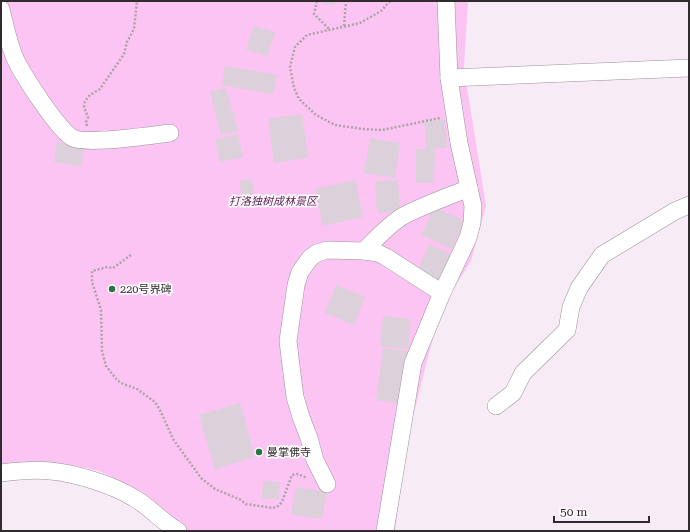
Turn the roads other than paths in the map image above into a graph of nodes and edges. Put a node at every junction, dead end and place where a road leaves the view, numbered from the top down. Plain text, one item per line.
1 (446, 1) edge
2 (1, 9) edge
3 (689, 68) edge
4 (449, 78) junction
5 (170, 133) dead end
6 (469, 188) junction
7 (689, 205) edge
8 (364, 252) junction
9 (442, 293) junction
10 (496, 406) dead end
11 (1, 473) edge
12 (327, 484) road end
13 (178, 531) edge
14 (385, 531) edge

1 - 4 street
2 - 5 street
3 - 4 street
4 - 6 street
6 - 8 street
6 - 9 street
7 - 10 street
8 - 9 street
8 - 12 street
9 - 14 street
11 - 13 street

